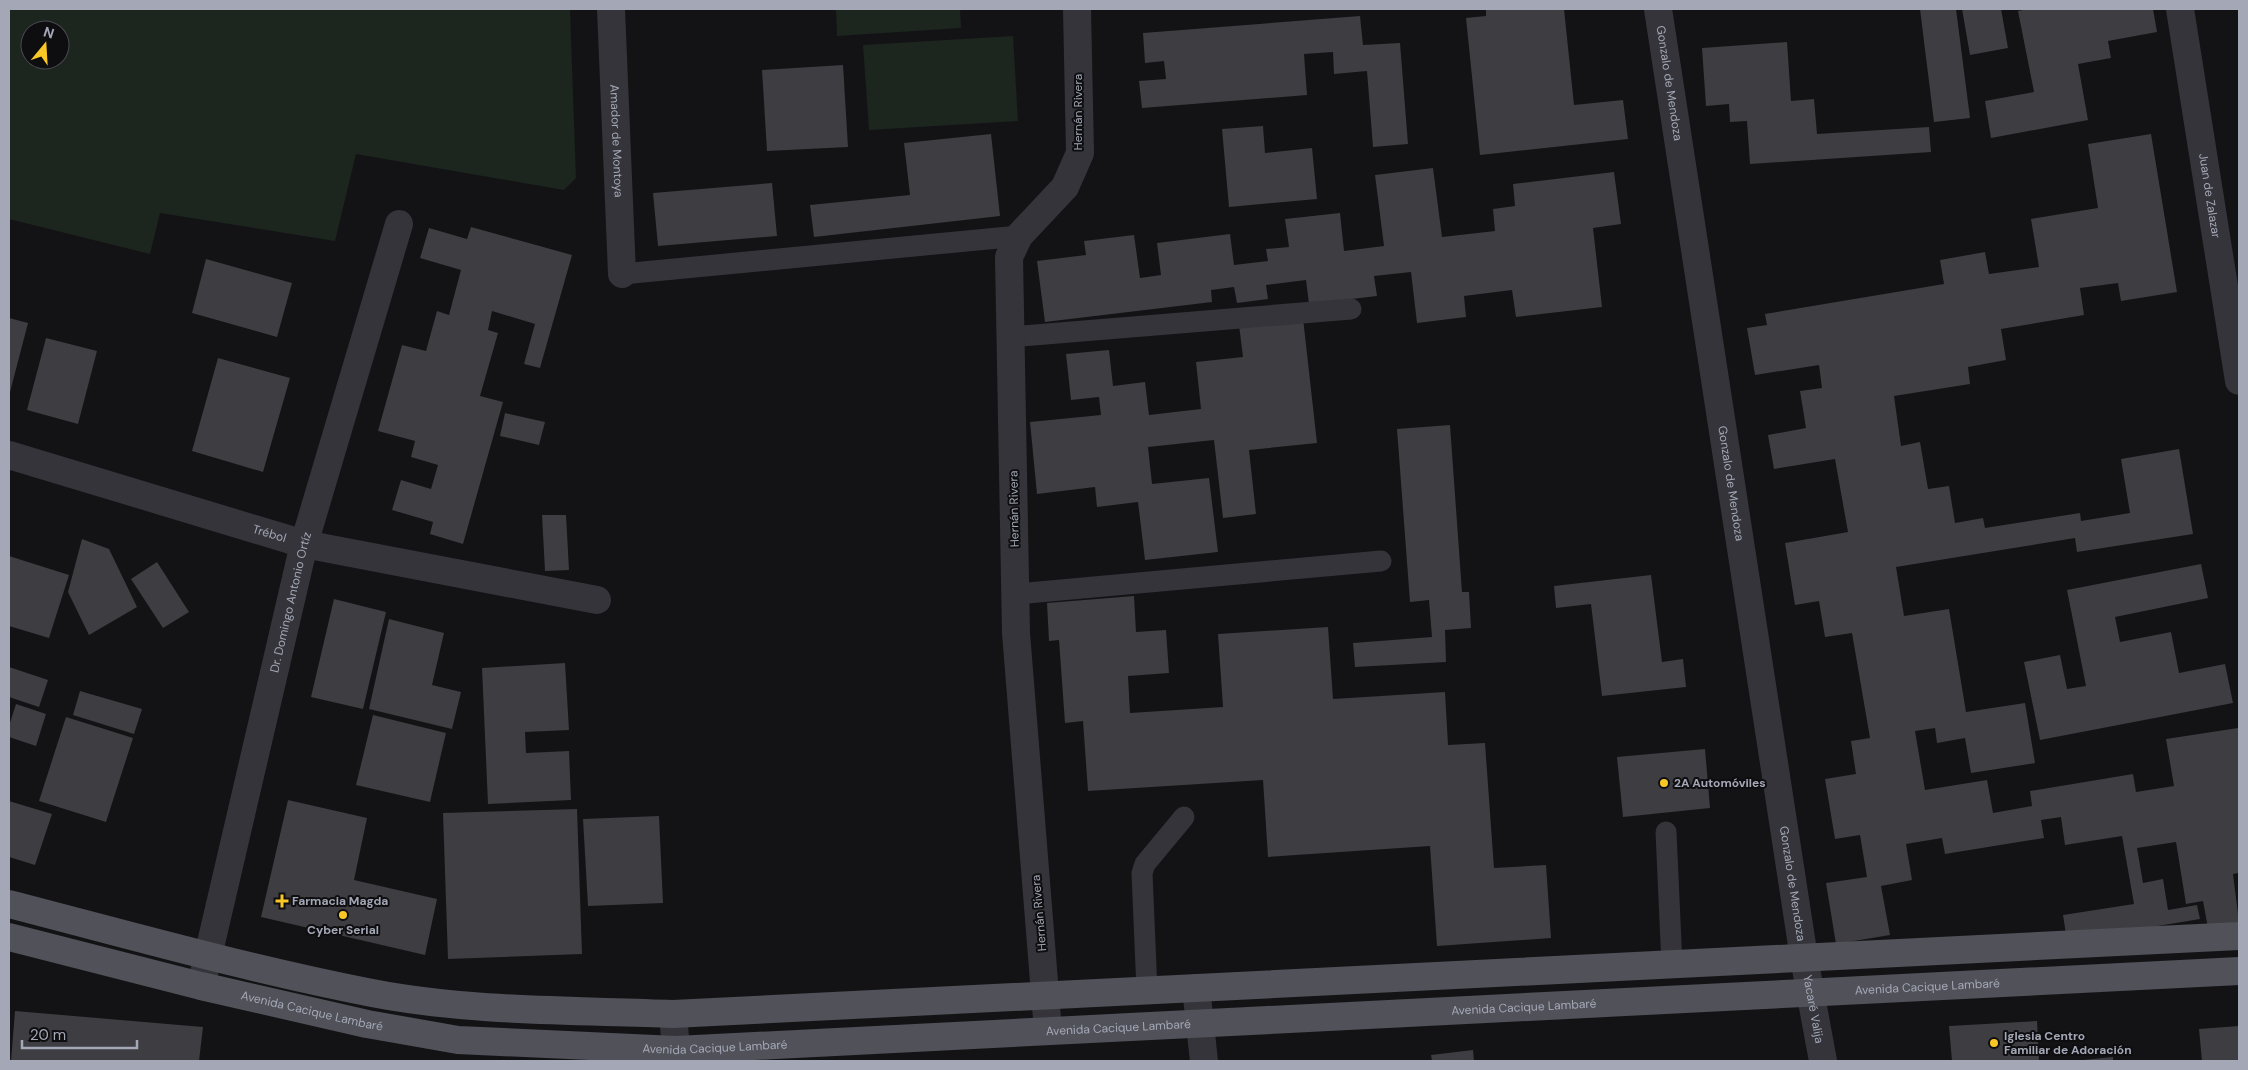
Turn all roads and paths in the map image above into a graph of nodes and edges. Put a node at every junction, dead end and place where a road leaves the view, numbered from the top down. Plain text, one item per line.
1 (611, 9) edge
2 (1077, 9) edge
3 (1658, 9) edge
4 (2180, 9) edge
5 (399, 224) dead end
6 (1019, 236) junction
7 (622, 274) joint
8 (1351, 309) dead end
9 (1010, 337) junction
10 (2239, 381) edge
11 (9, 454) edge
12 (304, 544) junction
13 (1381, 561) dead end
14 (1016, 594) junction
15 (597, 600) dead end
16 (1184, 817) dead end
17 (1666, 832) dead end
18 (9, 904) edge
19 (2239, 936) edge
20 (9, 937) edge
21 (2050, 946) junction
22 (208, 956) junction
23 (1804, 958) junction
24 (1672, 964) junction
25 (2239, 971) edge
26 (2053, 980) junction
27 (201, 986) junction
28 (1196, 988) junction
29 (1147, 991) junction
30 (1812, 992) junction
31 (1045, 996) junction
32 (673, 1014) junction
33 (1199, 1023) junction
34 (1048, 1032) junction
35 (676, 1056) edge
36 (1204, 1061) edge
37 (1823, 1061) edge

1 - 7 street, Amador de Montoya
2 - 6 street, Hernán Rivera
3 - 23 street, Gonzalo de Mendoza
4 - 10 street, Juan de Zalazar
5 - 12 street, Dr. Domingo Antonio Ortíz
6 - 7 lane
6 - 9 street, Hernán Rivera
8 - 9 lane
9 - 14 street, Hernán Rivera
11 - 12 street, Trébol
12 - 15 street, Trébol
12 - 22 street, Dr. Domingo Antonio Ortíz
13 - 14 lane
14 - 31 street, Hernán Rivera
16 - 29 lane
17 - 24 lane
18 - 22 main road
19 - 21 main road
20 - 27 main road, Avenida Cacique Lambaré
21 - 23 main road
21 - 26 main road
22 - 27 street, Dr. Domingo Antonio Ortíz
22 - 32 main road
23 - 24 main road
23 - 30 street, Yacaré Valija
24 - 28 main road
25 - 26 main road, Avenida Cacique Lambaré
26 - 30 main road, Avenida Cacique Lambaré
27 - 35 main road, Avenida Cacique Lambaré
28 - 29 main road
28 - 33 street
29 - 31 main road
30 - 33 main road, Avenida Cacique Lambaré
30 - 37 street, Yacaré Valija
31 - 32 main road
31 - 34 street, Hernán Rivera
32 - 35 street
33 - 34 main road, Avenida Cacique Lambaré
33 - 36 street
34 - 35 main road, Avenida Cacique Lambaré

